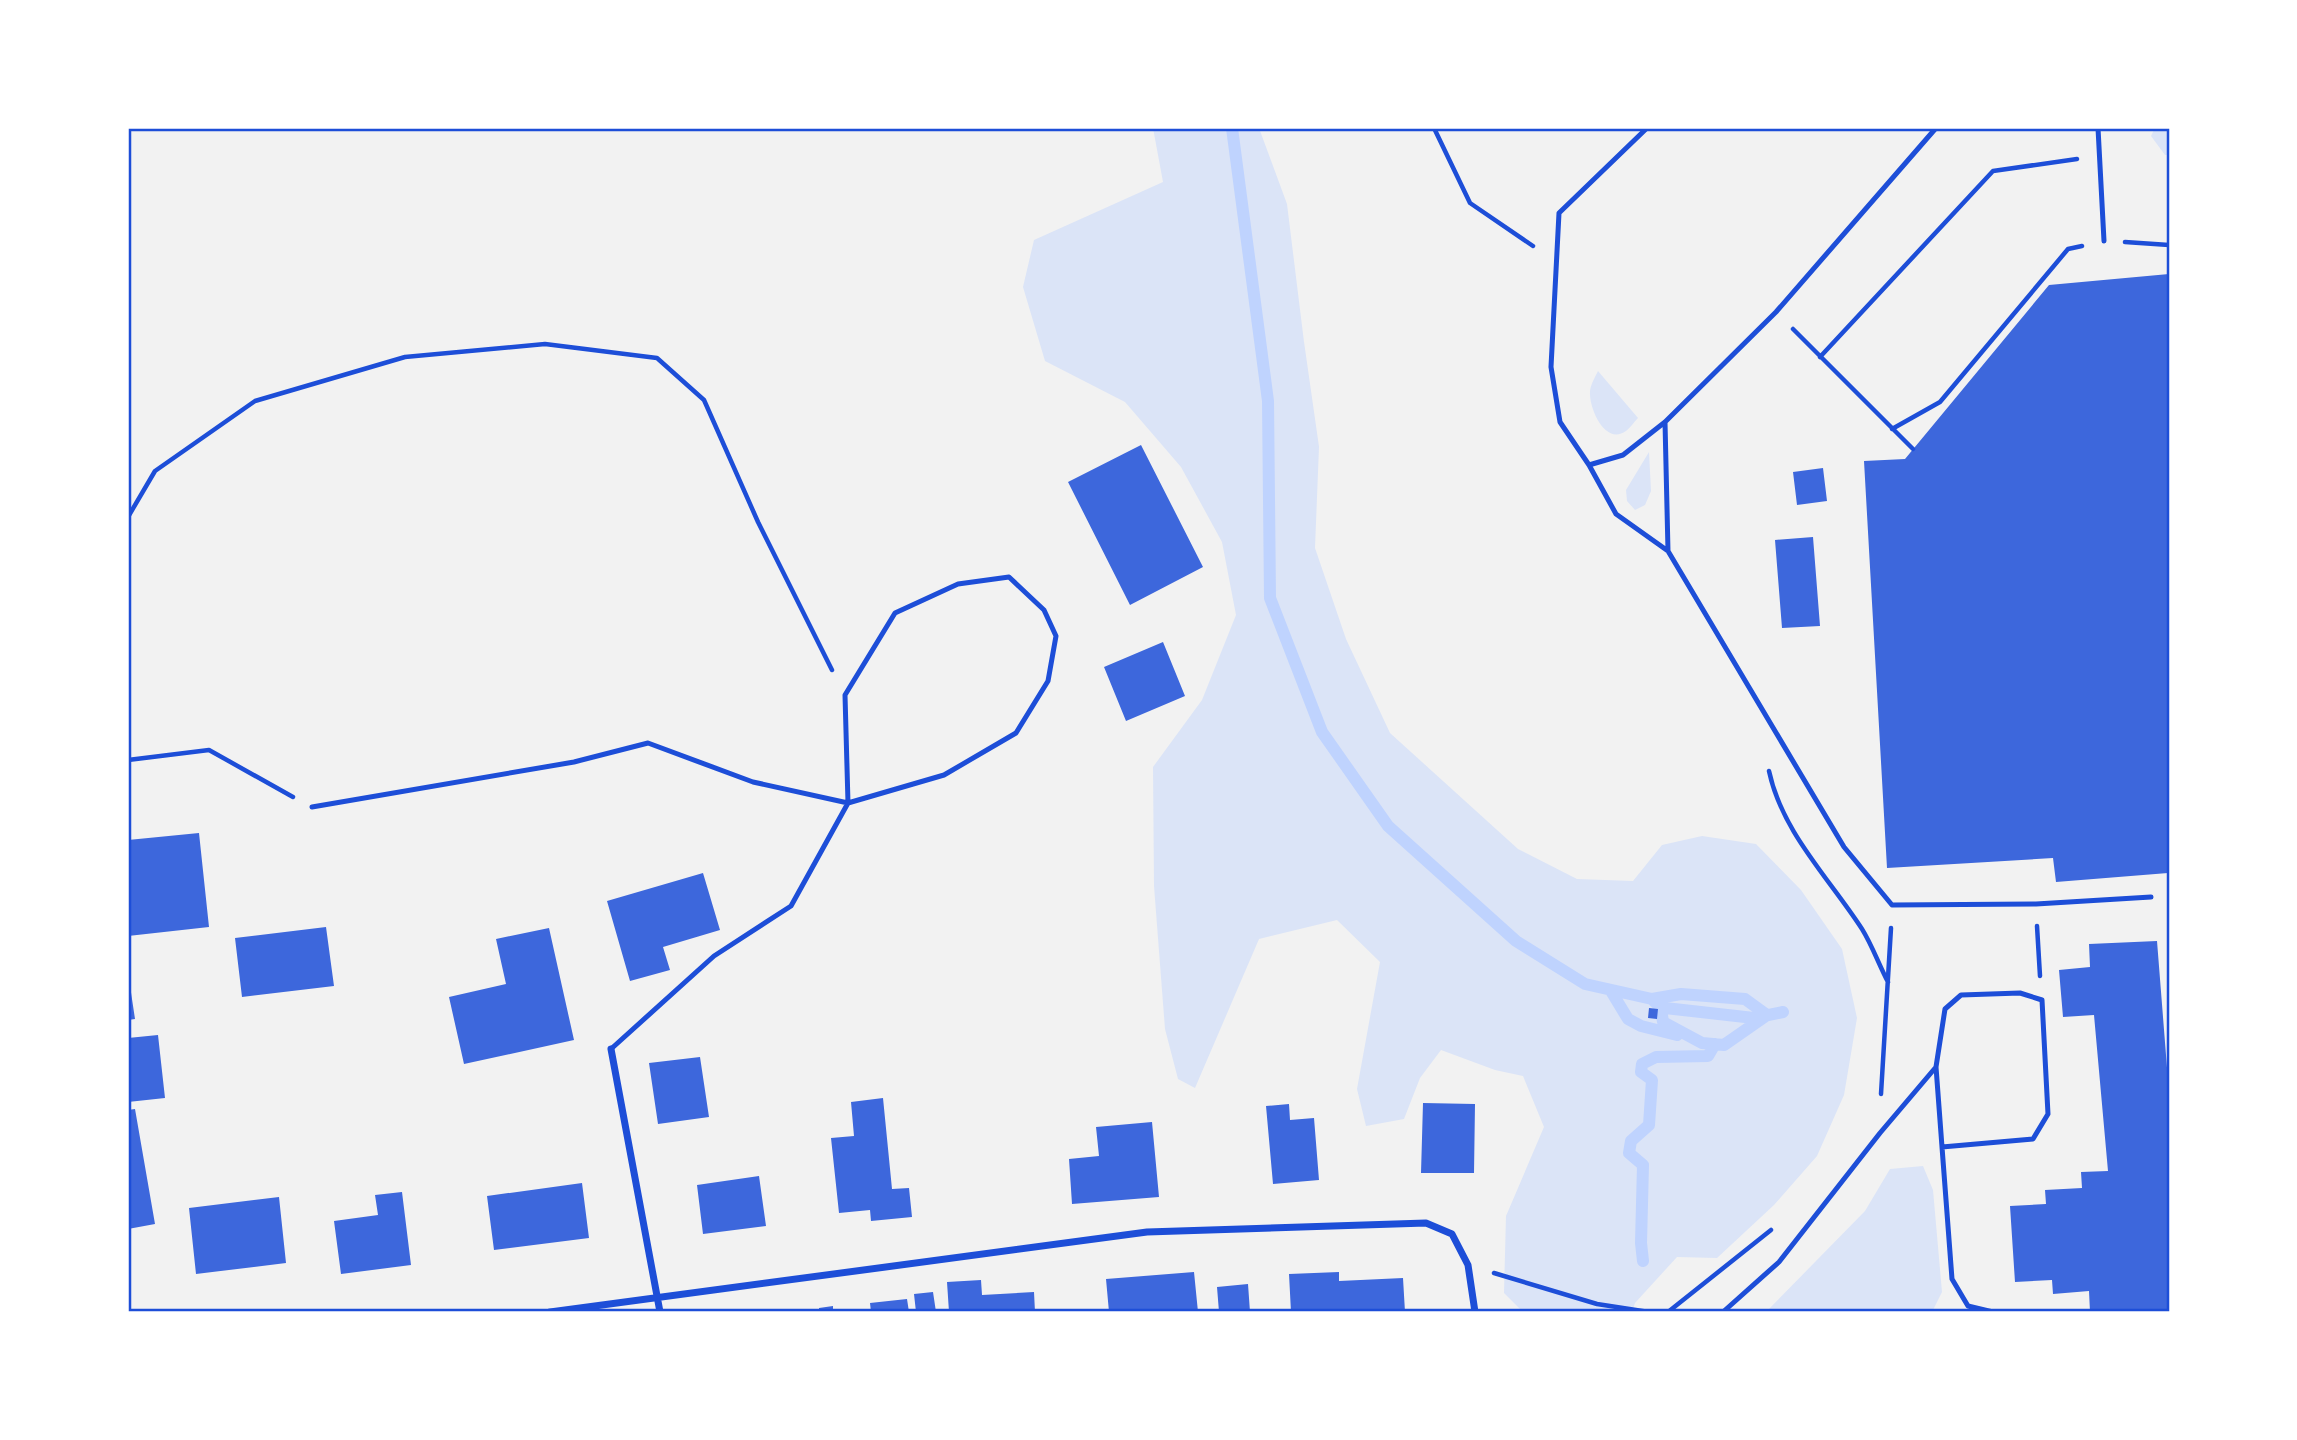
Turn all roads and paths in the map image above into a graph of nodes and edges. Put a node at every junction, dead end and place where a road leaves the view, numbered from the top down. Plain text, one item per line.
1 (1434, 128) edge
2 (1647, 128) edge
3 (1936, 128) edge
4 (2098, 128) edge
5 (2100, 155) junction
6 (2104, 241) junction
7 (2169, 246) edge
8 (1556, 263) junction
9 (1776, 312) junction
10 (1820, 357) junction
11 (1665, 422) junction
12 (1892, 429) junction
13 (1913, 449) dead end
14 (1589, 466) junction
15 (128, 517) edge
16 (1668, 551) junction
17 (845, 695) junction
18 (128, 760) edge
19 (848, 803) junction
20 (312, 807) joint
21 (2151, 897) dead end
22 (2036, 904) junction
23 (1892, 905) junction
24 (2042, 1000) junction
25 (611, 1049) joint
26 (1936, 1067) junction
27 (1880, 1133) junction
28 (1942, 1147) junction
29 (1774, 1228) dead end
30 (1468, 1265) junction
31 (658, 1297) junction
32 (550, 1312) edge
33 (660, 1312) edge
34 (1475, 1312) edge
35 (1649, 1312) edge
36 (1668, 1312) edge
37 (1723, 1312) edge
38 (1993, 1312) edge

1 - 8 path
2 - 8 lane
3 - 9 lane
4 - 5 lane
5 - 6 lane
5 - 10 path
6 - 7 path
6 - 12 path
8 - 14 lane
9 - 10 path
9 - 11 lane
10 - 12 path
11 - 14 lane
11 - 16 lane
12 - 13 path
14 - 16 lane
15 - 17 path
16 - 23 lane
17 - 19 lane
17 - 19 lane
18 - 20 path
19 - 20 lane
19 - 25 lane
21 - 22 lane
22 - 23 lane
22 - 24 path
23 - 27 path
24 - 26 lane
24 - 28 lane
25 - 31 street
26 - 27 lane
26 - 28 lane
27 - 37 lane
28 - 38 lane
29 - 36 path
30 - 31 street
30 - 34 street
30 - 35 path
31 - 32 street
31 - 33 street

